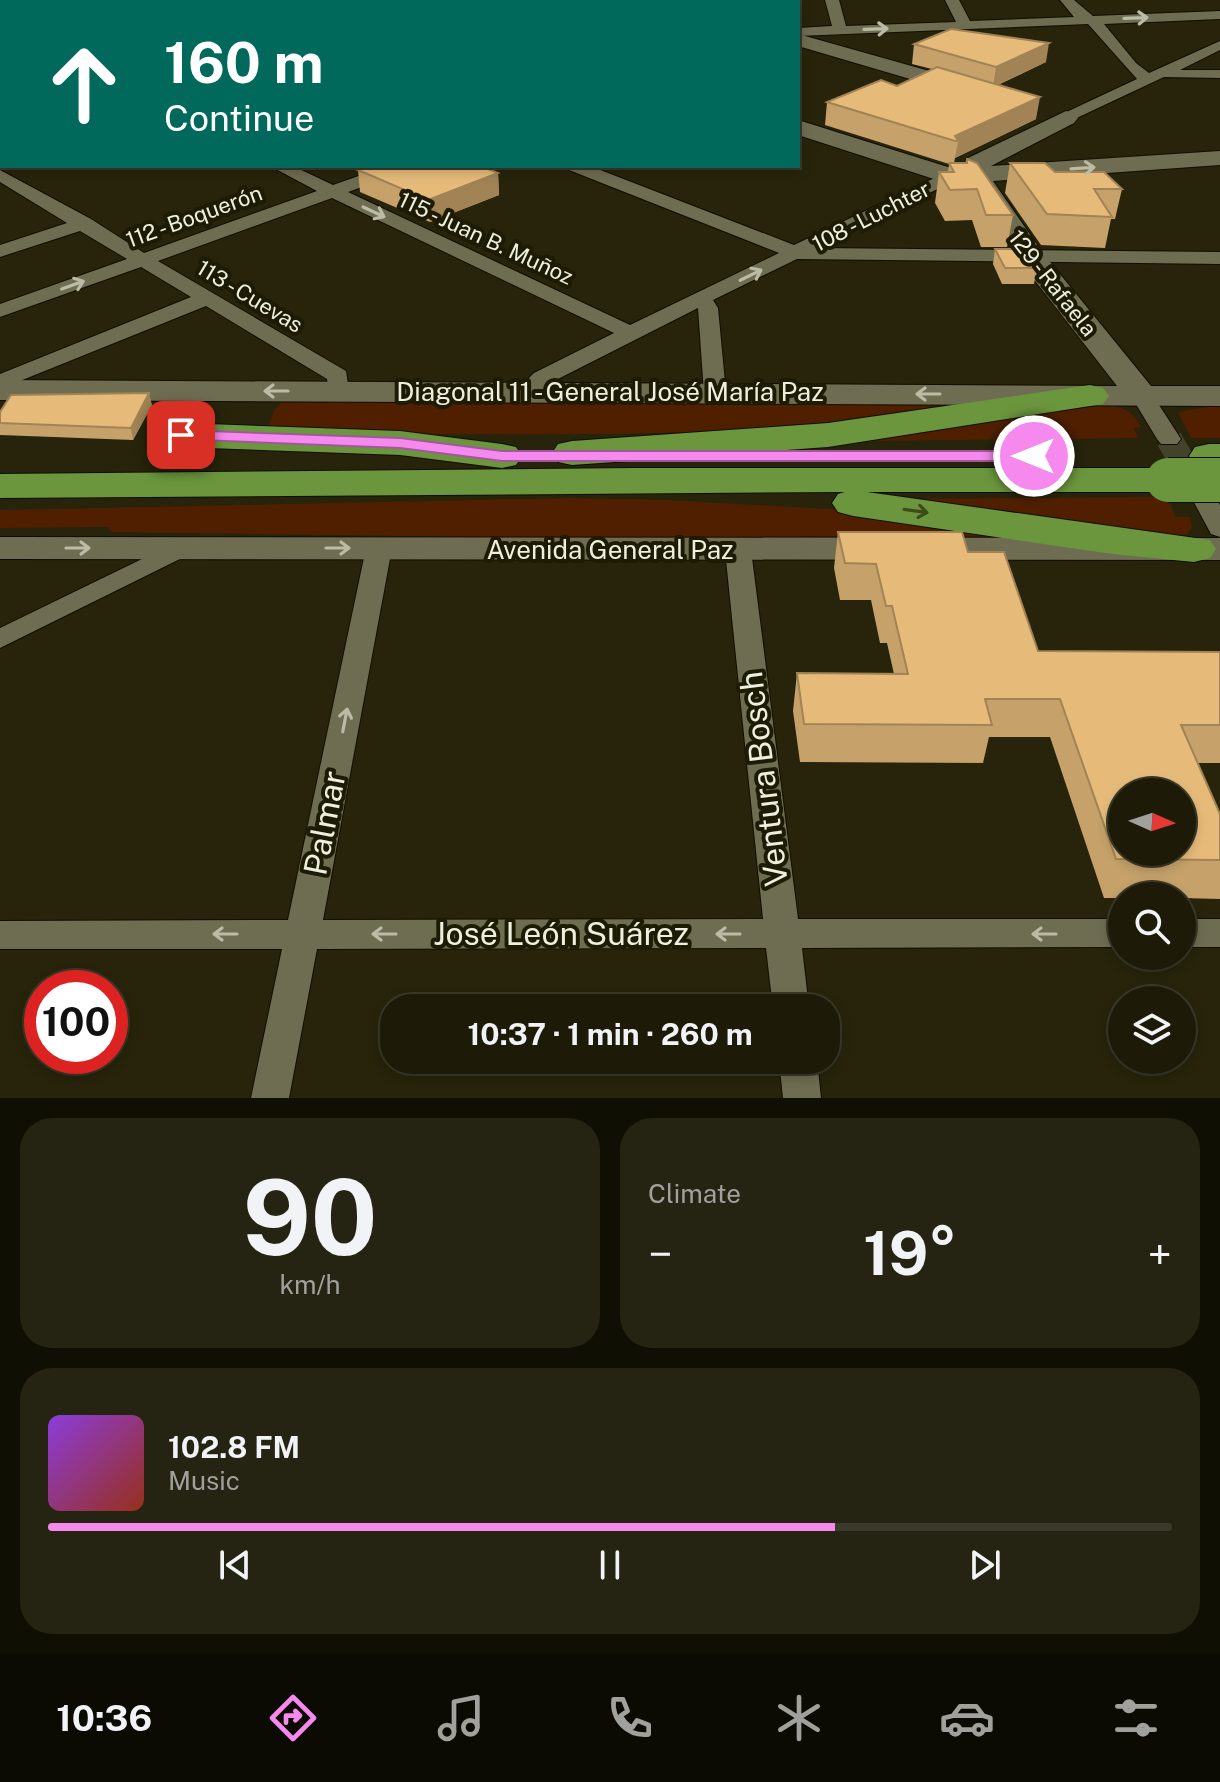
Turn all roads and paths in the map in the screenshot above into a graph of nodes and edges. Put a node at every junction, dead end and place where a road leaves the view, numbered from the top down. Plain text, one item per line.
1 (832, 0) edge
2 (952, 0) edge
3 (1067, 0) edge
4 (1196, 0) edge
5 (1216, 15) edge
6 (1086, 20) junction
7 (965, 25) junction
8 (840, 30) junction
9 (800, 32) edge
10 (800, 41) edge
11 (1220, 45) edge
12 (1212, 74) edge
13 (1155, 77) junction
14 (1220, 88) edge
15 (998, 98) edge
16 (1038, 110) edge
17 (1066, 118) junction
18 (800, 128) edge
19 (1220, 158) edge
20 (283, 168) edge
21 (397, 168) edge
22 (580, 168) edge
23 (977, 169) junction
24 (949, 176) junction
25 (6, 184) edge
26 (331, 191) junction
27 (85, 223) junction
28 (0, 251) edge
29 (797, 253) junction
30 (1032, 258) junction
31 (1220, 258) edge
32 (143, 260) junction
33 (207, 298) junction
34 (703, 299) junction
35 (0, 311) edge
36 (630, 333) junction
37 (0, 382) edge
38 (0, 390) edge
39 (338, 391) junction
40 (526, 392) junction
41 (715, 393) junction
42 (1090, 396) junction
43 (1142, 396) junction
44 (1220, 396) edge
45 (181, 435) dead end
46 (0, 462) edge
47 (514, 464) junction
48 (1192, 466) edge
49 (291, 484) junction
50 (0, 486) edge
51 (0, 504) edge
52 (1211, 542) edge
53 (0, 548) edge
54 (379, 548) junction
55 (179, 549) junction
56 (738, 550) junction
57 (0, 639) edge
58 (1108, 933) edge
59 (1196, 933) edge
60 (1220, 933) edge
61 (303, 934) junction
62 (782, 934) junction
63 (0, 935) edge
64 (789, 994) edge
65 (799, 1074) edge
66 (270, 1098) edge
67 (802, 1098) edge

1 - 8 street
2 - 7 street
3 - 6 street
4 - 5 street
6 -> 5 street
6 - 7 street
6 - 13 street
8 -> 7 street
8 - 9 street
10 - 15 street
11 - 13 street
12 - 13 street
12 - 14 street
13 - 17 street
16 - 17 street
17 - 23 street
18 - 24 street
23 -> 19 street
20 - 26 street, 115 - Juan B. Muñoz
21 - 26 street, 112 - Boquerón
22 - 29 street
23 - 24 street
23 - 30 street, 129 - Rafaela
24 - 29 street, 108 - Luchter
25 - 27 street, 113 - Cuevas
26 - 32 street, 112 - Boquerón
26 -> 36 street, 115 - Juan B. Muñoz
27 - 28 street
27 - 32 street, 113 - Cuevas
29 - 30 street
34 -> 29 street, 108 - Luchter
30 - 31 street
30 - 43 street, 129 - Rafaela
32 - 33 street, 113 - Cuevas
35 -> 32 street, 112 - Boquerón
33 - 37 street
33 - 39 street, 113 - Cuevas
34 - 36 street, 108 - Luchter
34 - 41 street
36 - 40 street, 108 - Luchter
39 -> 38 street, Diagonal 11 - General José María Paz
39 - 40 street, Diagonal 11 - General José María Paz
40 - 41 street, Diagonal 11 - General José María Paz
42 -> 41 street, Diagonal 11 - General José María Paz
42 - 43 street, Diagonal 11 - General José María Paz
42 - 47 highway
43 - 44 street, Diagonal 11 - General José María Paz
43 - 48 street
45 - 47 highway
46 - 47 highway
47 - 48 highway
47 - 49 highway
47 -> 52 highway
48 - 52 street
49 - 50 highway
49 - 51 highway
52 - 56 street, Avenida General Paz
53 -> 55 street, Avenida General Paz
55 -> 54 street, Avenida General Paz
54 - 56 street, Avenida General Paz
61 -> 54 street, Palmar
55 - 57 street
56 - 62 street, Ventura Bosch
58 -> 62 street, José León Suárez
59 - 60 street
62 -> 61 street, José León Suárez
61 -> 63 street, José León Suárez
61 - 66 street, Palmar
62 - 64 street, Ventura Bosch
65 - 67 street

